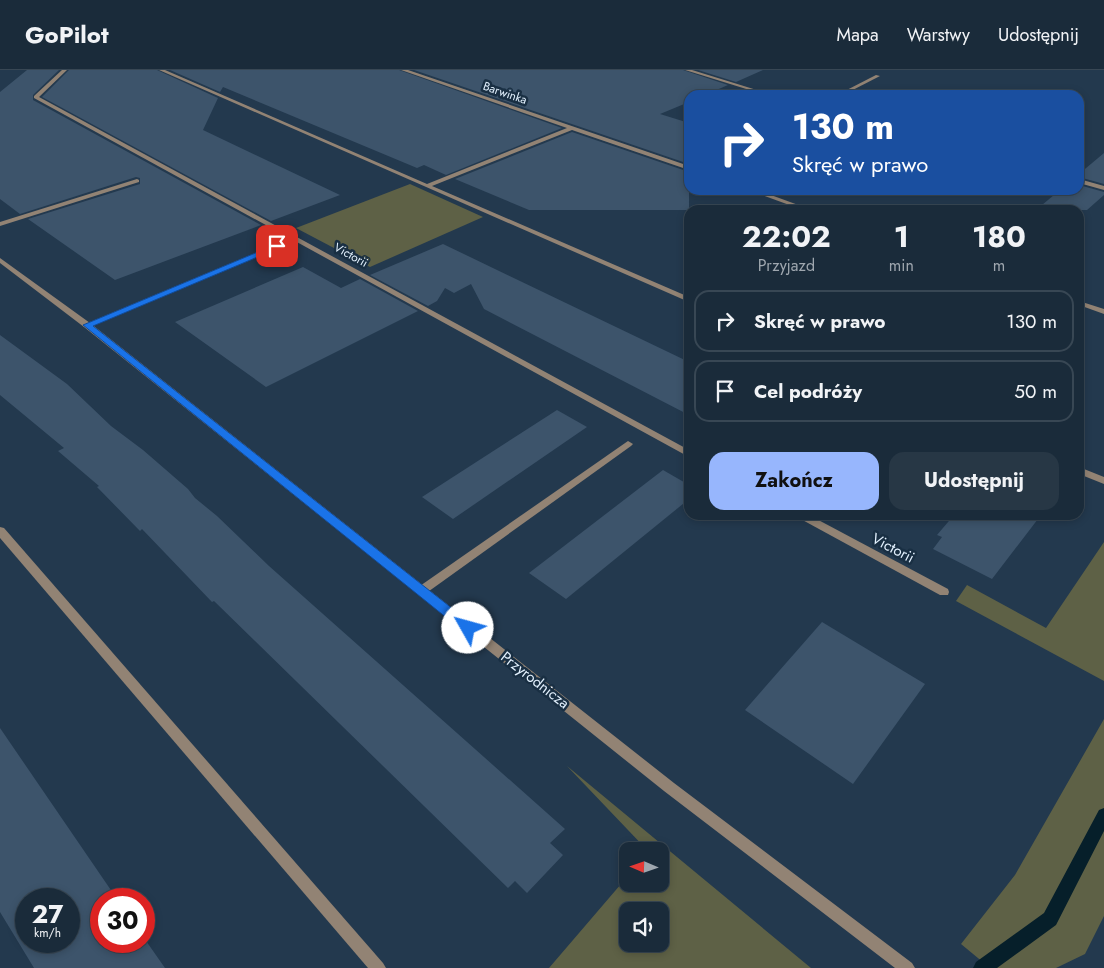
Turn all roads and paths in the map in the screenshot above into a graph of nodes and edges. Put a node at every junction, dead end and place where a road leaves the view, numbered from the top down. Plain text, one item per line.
1 (65, 70) edge
2 (161, 70) edge
3 (403, 70) edge
4 (687, 70) edge
5 (878, 76) dead end
6 (754, 90) edge
7 (849, 90) edge
8 (571, 128) junction
9 (684, 166) edge
10 (137, 181) dead end
11 (1084, 182) edge
12 (427, 186) junction
13 (1104, 188) edge
14 (766, 195) edge
15 (794, 205) edge
16 (0, 224) edge
17 (277, 246) dead end
18 (0, 260) edge
19 (684, 298) edge
20 (1084, 305) edge
21 (1104, 312) edge
22 (87, 325) junction
23 (628, 444) dead end
24 (684, 451) edge
25 (1084, 472) edge
26 (1104, 482) edge
27 (810, 520) edge
28 (0, 531) edge
29 (421, 591) junction
30 (944, 592) dead end
31 (378, 968) edge
32 (907, 968) edge

1 - 24 street, Victorii
2 - 12 street
3 - 8 street, Barwinka
4 - 6 street
5 - 7 street
8 - 9 street, Barwinka
8 - 12 street
10 - 16 street
11 - 13 street
12 - 19 street
14 - 15 street
17 - 22 street
18 - 22 street, Przyrodnicza
20 - 21 street
22 - 29 street, Przyrodnicza
23 - 29 street
25 - 26 street
27 - 30 street, Victorii
28 - 31 street
29 - 32 street, Przyrodnicza

